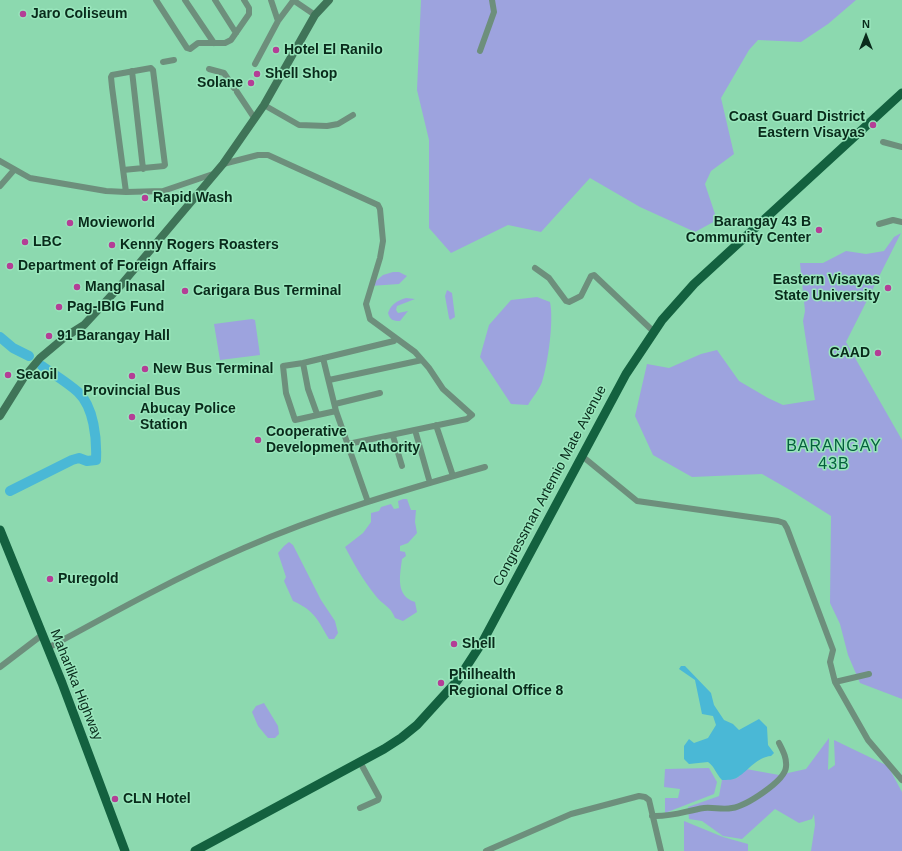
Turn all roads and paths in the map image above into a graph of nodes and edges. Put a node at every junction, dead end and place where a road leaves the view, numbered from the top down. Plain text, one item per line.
1 (156, 0) edge
2 (185, 0) edge
3 (215, 0) edge
4 (244, 0) edge
5 (270, 0) edge
6 (293, 0) edge
7 (329, 0) edge
8 (492, 0) edge
9 (315, 15) junction
10 (278, 20) junction
11 (236, 33) junction
12 (214, 44) junction
13 (480, 52) dead end
14 (174, 60) dead end
15 (255, 64) dead end
16 (151, 68) junction
17 (209, 69) dead end
18 (132, 71) junction
19 (902, 93) edge
20 (264, 106) junction
21 (354, 114) dead end
22 (255, 119) junction
23 (883, 142) dead end
24 (902, 147) edge
25 (0, 162) edge
26 (223, 164) junction
27 (143, 169) junction
28 (14, 170) junction
29 (123, 170) junction
30 (215, 174) junction
31 (0, 186) edge
32 (126, 192) junction
33 (902, 222) edge
34 (879, 224) dead end
35 (535, 268) dead end
36 (654, 331) junction
37 (395, 338) junction
38 (323, 358) junction
39 (422, 360) junction
40 (303, 363) junction
41 (329, 380) junction
42 (380, 392) dead end
43 (336, 408) junction
44 (317, 414) junction
45 (0, 416) edge
46 (436, 425) junction
47 (415, 430) junction
48 (393, 436) junction
49 (348, 444) junction
50 (582, 456) junction
51 (402, 466) dead end
52 (485, 467) dead end
53 (453, 476) junction
54 (430, 483) junction
55 (368, 502) junction
56 (0, 530) edge
57 (42, 635) junction
58 (48, 648) junction
59 (0, 667) edge
60 (870, 674) dead end
61 (835, 682) junction
62 (779, 743) dead end
63 (360, 762) junction
64 (902, 780) edge
65 (360, 808) dead end
66 (652, 816) junction
67 (126, 851) edge
68 (195, 851) edge
69 (486, 851) edge
70 (661, 851) edge

1 - 12 street
2 - 12 street
3 - 11 street
4 - 11 street
5 - 10 street
6 - 9 street
6 - 10 street
7 - 9 main road
8 - 13 street
9 - 20 main road
10 - 15 street
11 - 12 street
14 - 16 street
16 - 18 street
16 - 27 street
17 - 22 street
18 - 27 street
18 - 29 street
19 - 36 main road, Congressman Artemio Mate Avenue
20 - 21 street
20 - 22 main road
22 - 26 main road
23 - 24 street
25 - 28 street
26 - 30 main road
26 - 37 street
27 - 29 street
28 - 31 street
28 - 32 street
29 - 32 street
30 - 32 street
30 - 45 main road
33 - 34 street
35 - 36 street
36 - 50 main road, Congressman Artemio Mate Avenue
37 - 38 street
37 - 39 street
38 - 40 street
38 - 41 street
39 - 41 street
39 - 46 street
40 - 44 street
40 - 44 street
41 - 43 street
42 - 43 street
43 - 44 street
43 - 49 street
46 - 47 street
46 - 53 street
47 - 48 street
47 - 54 street
48 - 49 street
48 - 51 street
49 - 55 street
50 - 61 street
50 - 63 main road, Congressman Artemio Mate Avenue
52 - 53 street
53 - 54 street
54 - 55 street
55 - 58 street
56 - 57 main road, Maharlika Highway
57 - 58 main road, Maharlika Highway
57 - 59 street
58 - 67 main road, Maharlika Highway
60 - 61 street
61 - 64 street
62 - 66 street
63 - 65 street
63 - 68 main road, Congressman Artemio Mate Avenue
66 - 69 street
66 - 70 street

